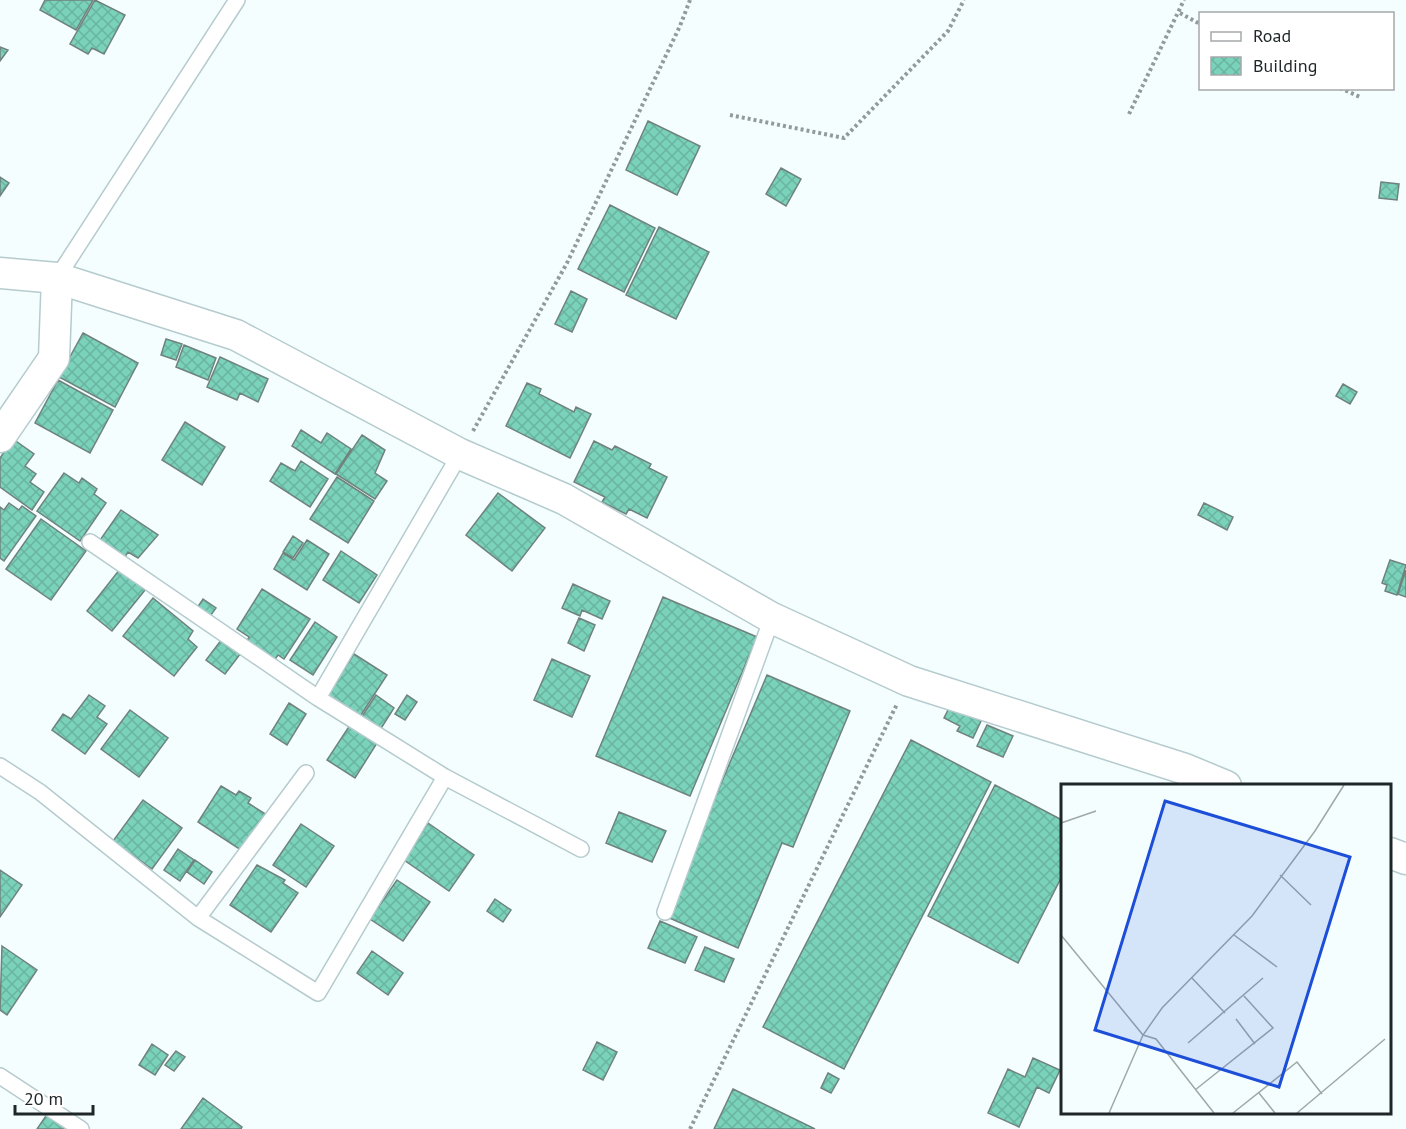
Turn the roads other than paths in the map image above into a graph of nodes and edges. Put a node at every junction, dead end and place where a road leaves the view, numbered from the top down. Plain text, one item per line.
1 (237, 0) edge
2 (0, 273) edge
3 (57, 278) junction
4 (0, 437) edge
5 (460, 454) junction
6 (90, 542) dead end
7 (772, 618) junction
8 (318, 698) junction
9 (0, 766) edge
10 (306, 773) dead end
11 (445, 777) junction
12 (1181, 777) edge
13 (1216, 784) edge
14 (580, 849) dead end
15 (1391, 853) edge
16 (1406, 859) edge
17 (665, 912) dead end
18 (198, 918) junction
19 (0, 1076) edge
20 (81, 1129) edge

1 - 3 lane
2 - 3 street
3 - 4 street
3 - 5 street
5 - 7 street
5 - 8 lane
6 - 8 lane
7 - 12 street
7 - 17 lane
8 - 11 lane
9 - 18 lane
10 - 18 lane
11 - 14 lane
11 - 18 lane
12 - 13 street
15 - 16 street
19 - 20 lane

